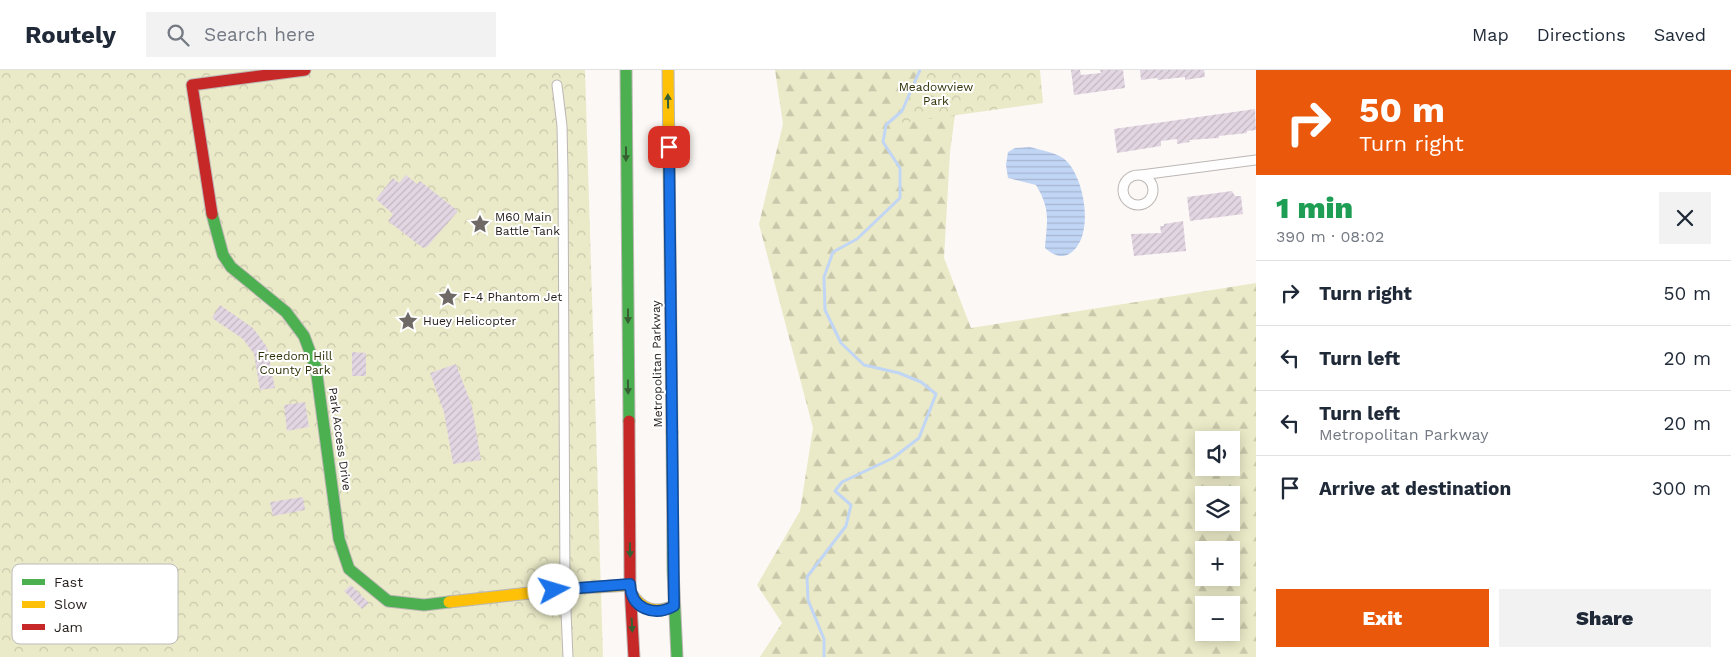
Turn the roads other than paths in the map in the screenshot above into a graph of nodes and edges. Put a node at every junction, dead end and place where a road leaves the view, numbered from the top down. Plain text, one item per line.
1 (305, 70) edge
2 (668, 70) edge
3 (624, 72) edge
4 (557, 85) dead end
5 (1256, 160) edge
6 (1162, 174) junction
7 (1141, 175) junction
8 (1153, 189) junction
9 (565, 589) junction
10 (630, 589) junction
11 (674, 606) junction
12 (568, 657) edge
13 (634, 657) edge
14 (677, 657) edge

1 - 9 main road, Park Access Drive
11 -> 2 main road, Metropolitan Parkway
3 -> 10 main road
4 - 9 street
5 - 6 street
6 - 7 street
6 - 8 street
7 - 8 street
7 - 8 street
9 - 10 main road, Park Access Drive
9 - 12 street
10 - 11 main road
10 -> 13 main road
11 - 14 main road, Metropolitan Parkway

